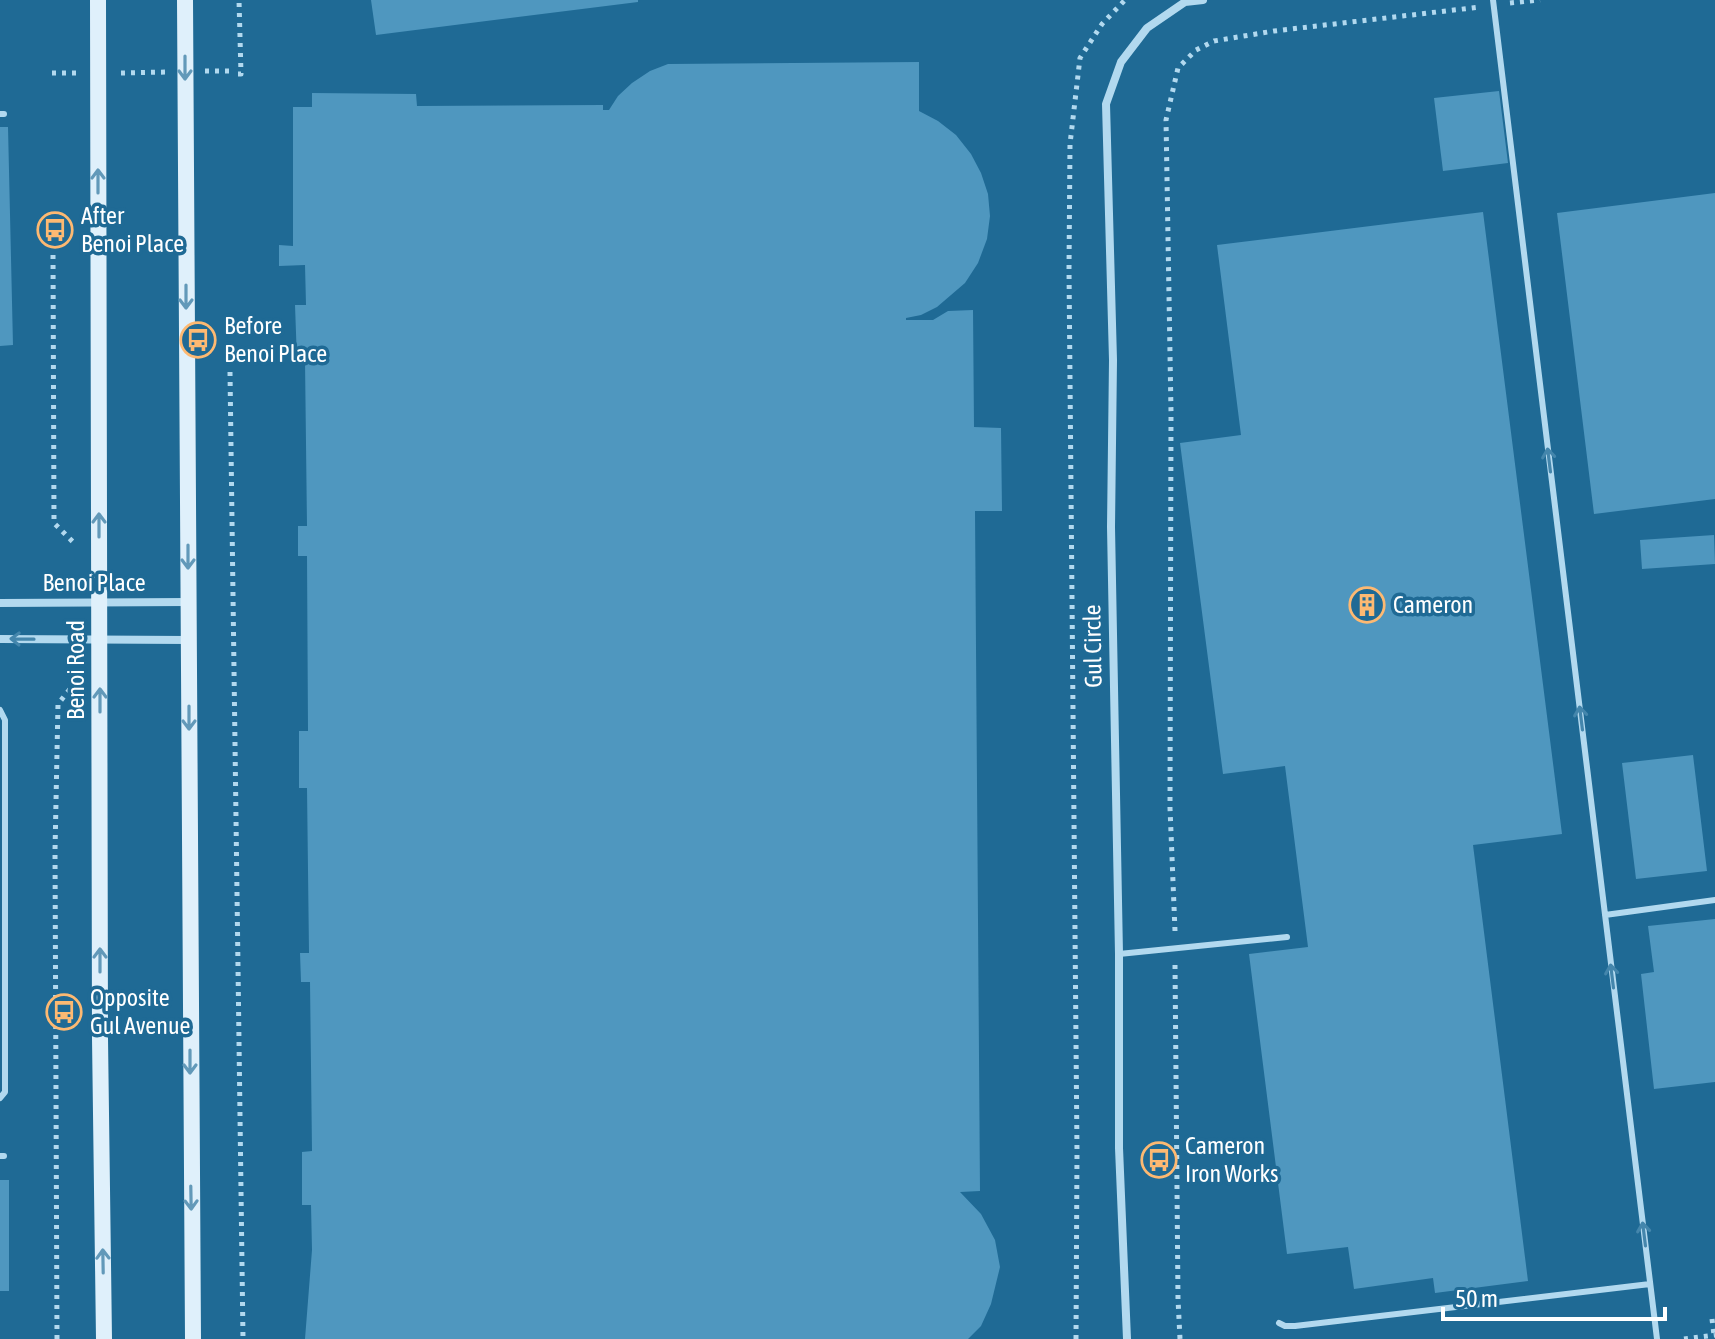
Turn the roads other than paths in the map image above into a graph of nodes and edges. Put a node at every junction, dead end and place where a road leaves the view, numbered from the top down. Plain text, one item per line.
1 (98, 0) edge
2 (185, 0) edge
3 (1203, 0) edge
4 (1493, 3) edge
5 (188, 602) junction
6 (0, 603) edge
7 (99, 603) junction
8 (0, 639) edge
9 (100, 640) junction
10 (189, 640) junction
11 (0, 710) edge
12 (1715, 900) edge
13 (1605, 915) junction
14 (1287, 937) dead end
15 (1119, 954) junction
16 (0, 1098) edge
17 (1650, 1284) junction
18 (1279, 1323) dead end
19 (104, 1339) edge
20 (193, 1339) edge
21 (1127, 1339) edge
22 (1657, 1339) edge

7 -> 1 main road, Benoi Road
2 -> 5 main road
3 - 15 street, Gul Circle
13 -> 4 lane
5 - 7 street, Benoi Place
5 - 10 main road
6 - 7 street, Benoi Place
7 - 9 main road, Benoi Road
9 -> 8 street
9 - 10 street
19 -> 9 main road, Benoi Road
10 -> 20 main road
11 - 16 lane
12 - 13 lane
17 -> 13 lane
14 - 15 lane
15 - 21 street, Gul Circle
17 - 18 lane
17 - 22 lane

